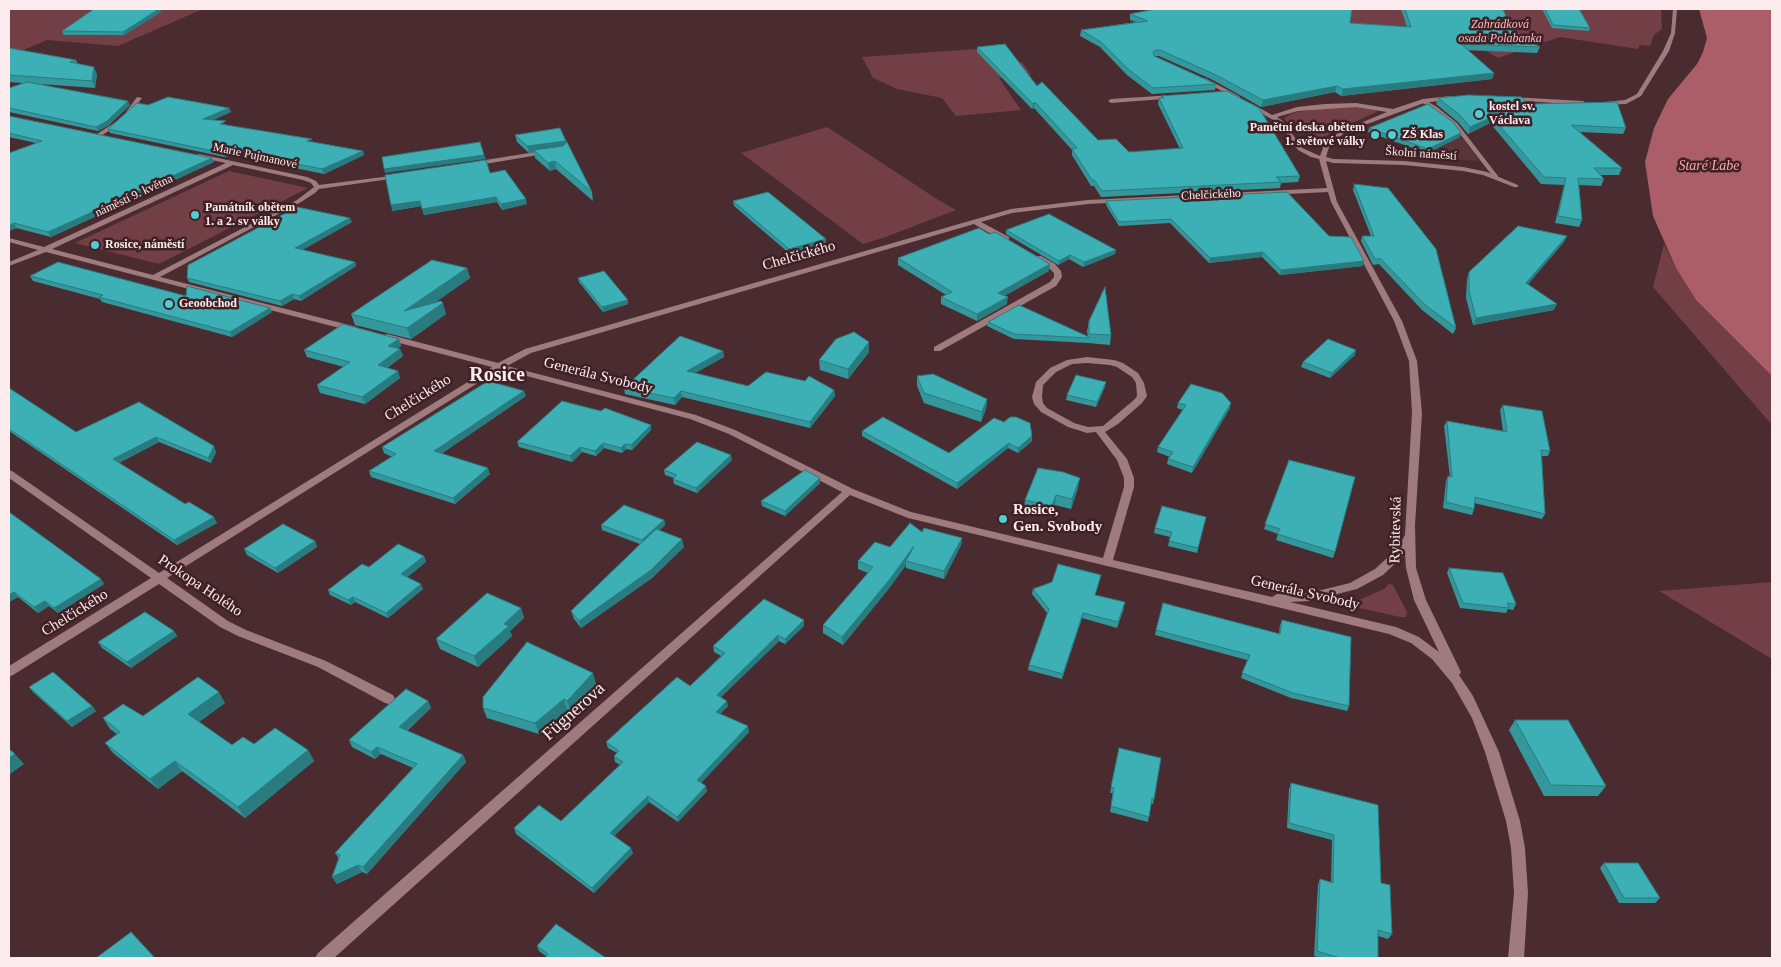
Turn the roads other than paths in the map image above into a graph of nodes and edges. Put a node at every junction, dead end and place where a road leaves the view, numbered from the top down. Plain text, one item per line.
1 (1675, 9) edge
2 (1201, 78) edge
3 (1228, 92) junction
4 (1218, 94) edge
5 (1179, 96) edge
6 (139, 98) dead end
7 (1458, 98) edge
8 (1505, 99) edge
9 (1111, 101) dead end
10 (1423, 102) junction
11 (1587, 104) edge
12 (1596, 104) edge
13 (1393, 111) junction
14 (1272, 117) junction
15 (90, 133) edge
16 (555, 151) edge
17 (190, 154) edge
18 (1322, 159) junction
19 (232, 163) junction
20 (469, 164) edge
21 (402, 175) edge
22 (1496, 177) junction
23 (1516, 186) dead end
24 (317, 187) junction
25 (1329, 190) junction
26 (974, 221) junction
27 (9, 240) edge
28 (1017, 246) edge
29 (46, 249) junction
30 (1034, 256) edge
31 (9, 264) edge
32 (154, 277) junction
33 (359, 330) edge
34 (376, 334) edge
35 (937, 349) dead end
36 (500, 366) junction
37 (1099, 430) junction
38 (9, 473) edge
39 (849, 491) junction
40 (1410, 525) junction
41 (1107, 563) junction
42 (158, 578) junction
43 (1224, 591) junction
44 (9, 672) edge
45 (389, 700) dead end
46 (1469, 700) junction
47 (323, 958) edge
48 (1516, 958) edge

1 - 12 street
2 - 3 street, Školní náměstí
3 - 4 street
3 - 14 street, Školní náměstí
5 - 9 street
6 - 15 street
7 - 10 street
8 - 11 street
10 - 13 street
10 - 22 street
13 - 14 street
13 - 18 street
14 - 18 street, Školní náměstí
16 - 20 street
17 - 19 street, Marie Pujmanové
18 - 22 street, Školní náměstí
18 - 25 street, Rybitevská
19 - 24 street, Marie Pujmanové
19 - 29 street, náměstí 9. května
21 - 24 street
22 - 23 street, Školní náměstí
24 - 32 street
25 - 26 street, Chelčického
25 - 40 street, Rybitevská
26 - 28 street
26 - 36 street, Chelčického
27 - 29 street
29 - 31 street, náměstí 9. května
29 - 32 street
30 - 35 street
32 - 33 street
34 - 36 street, Generála Svobody
36 - 39 street, Generála Svobody
36 - 42 street, Chelčického
37 - 37 street
37 - 41 street
38 - 42 street, Prokopa Holého
39 - 41 street, Generála Svobody
39 - 47 street, Fügnerova
40 - 43 street
40 - 46 street, Rybitevská
41 - 43 street, Generála Svobody
42 - 44 street, Chelčického
42 - 45 street, Prokopa Holého
43 - 46 street, Generála Svobody
46 - 48 street, Rybitevská

